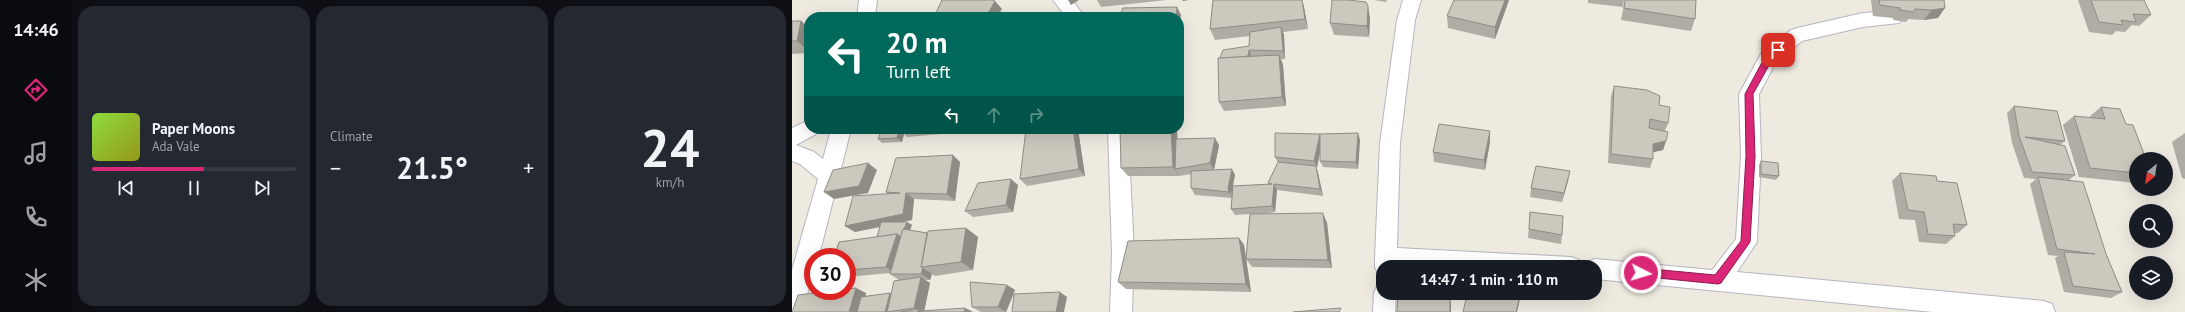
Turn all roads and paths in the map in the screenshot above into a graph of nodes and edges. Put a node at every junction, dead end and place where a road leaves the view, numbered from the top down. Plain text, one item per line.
1 (868, 0) edge
2 (1062, 0) edge
3 (1412, 0) edge
4 (867, 12) edge
5 (1072, 12) edge
6 (1893, 18) edge
7 (804, 131) edge
8 (840, 134) edge
9 (1118, 134) edge
10 (792, 138) edge
11 (792, 152) edge
12 (829, 176) junction
13 (1386, 260) edge
14 (1602, 270) edge
15 (1718, 280) junction
16 (1384, 300) edge
17 (792, 306) edge
18 (1121, 312) edge
19 (1384, 312) edge
20 (2044, 312) edge

1 - 4 street
2 - 5 street
3 - 13 street
6 - 15 street
7 - 10 street
8 - 12 street
9 - 18 street
11 - 12 street
12 - 17 street
14 - 15 street
15 - 20 street
16 - 19 street

